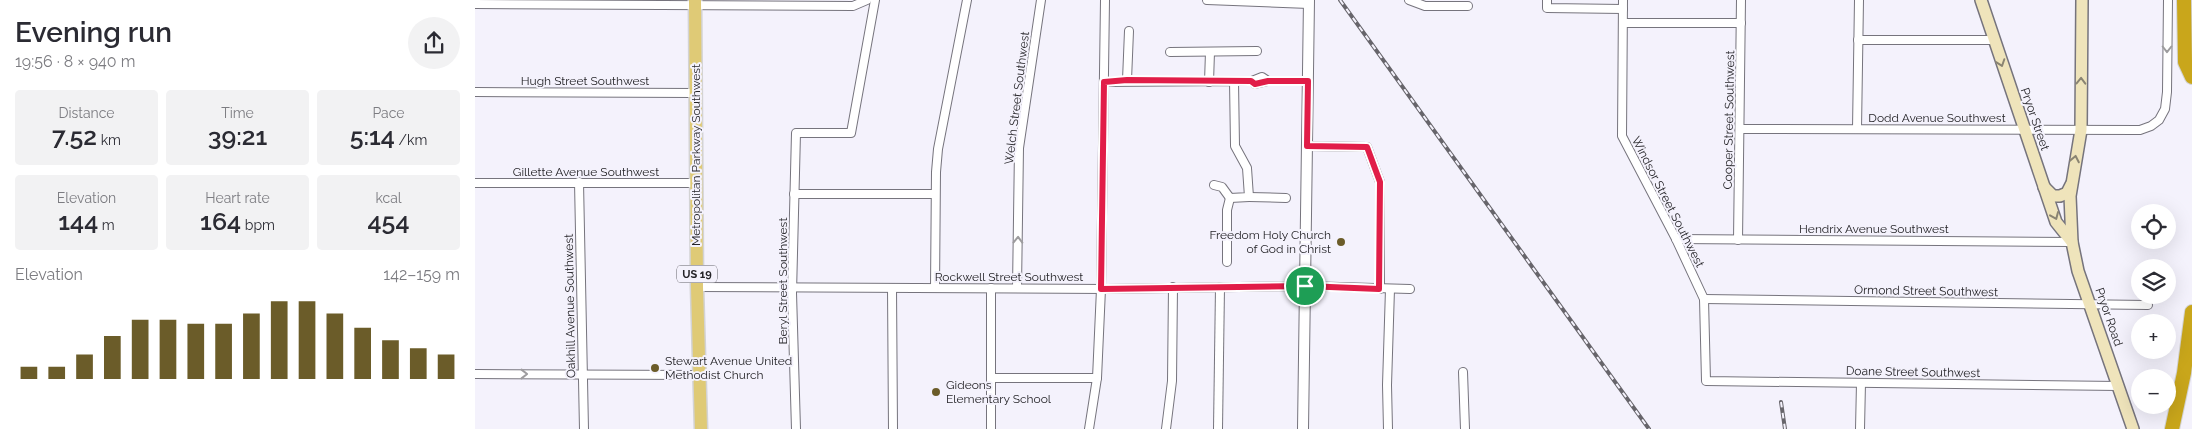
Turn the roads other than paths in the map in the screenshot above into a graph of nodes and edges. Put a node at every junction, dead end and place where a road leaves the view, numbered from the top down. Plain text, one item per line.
1 (867, 0) edge
2 (875, 0) edge
3 (967, 0) edge
4 (1041, 0) edge
5 (1105, 0) edge
6 (1207, 0) edge
7 (1409, 0) edge
8 (1623, 0) edge
9 (1741, 0) edge
10 (1859, 0) edge
11 (1981, 0) edge
12 (2082, 0) edge
13 (2168, 0) edge
14 (2184, 0) edge
15 (695, 2) edge
16 (1309, 2) edge
17 (475, 4) edge
18 (1547, 4) edge
19 (1468, 5) edge
20 (1623, 9) junction
21 (1623, 23) junction
22 (1741, 23) junction
23 (1129, 31) dead end
24 (1858, 40) junction
25 (1993, 40) junction
26 (1257, 51) dead end
27 (1170, 52) dead end
28 (1209, 52) junction
29 (2192, 77) edge
30 (1127, 80) junction
31 (1235, 81) junction
32 (1308, 81) junction
33 (1104, 82) junction
34 (1209, 82) junction
35 (475, 92) edge
36 (695, 93) junction
37 (1740, 129) junction
38 (1857, 129) junction
39 (2024, 130) junction
40 (2081, 130) junction
41 (1307, 146) junction
42 (579, 182) junction
43 (475, 183) edge
44 (696, 183) junction
45 (2071, 184) junction
46 (1215, 185) dead end
47 (2043, 185) junction
48 (794, 194) junction
49 (935, 194) junction
50 (1249, 197) junction
51 (1230, 198) junction
52 (1286, 198) dead end
53 (1676, 239) junction
54 (1738, 240) junction
55 (2072, 242) junction
56 (1227, 262) dead end
57 (1305, 286) junction
58 (697, 287) junction
59 (1221, 287) junction
60 (793, 288) junction
61 (892, 288) junction
62 (935, 288) junction
63 (991, 288) junction
64 (1017, 288) junction
65 (1173, 288) junction
66 (1101, 289) junction
67 (1379, 289) junction
68 (1390, 289) junction
69 (1410, 289) dead end
70 (1704, 299) junction
71 (2091, 305) junction
72 (2148, 305) dead end
73 (2192, 312) edge
74 (1463, 372) dead end
75 (475, 374) edge
76 (583, 374) junction
77 (699, 375) junction
78 (992, 378) junction
79 (1097, 378) junction
80 (1706, 381) joint
81 (1861, 383) junction
82 (2119, 386) junction
83 (584, 429) edge
84 (701, 429) edge
85 (796, 429) edge
86 (893, 429) edge
87 (991, 429) edge
88 (1089, 429) edge
89 (1166, 429) edge
90 (1218, 429) edge
91 (1303, 429) edge
92 (1388, 429) edge
93 (1465, 429) edge
94 (1860, 429) edge
95 (2133, 429) edge
96 (2173, 429) edge

1 - 15 street
2 - 48 street, Beryl Street Southwest
3 - 49 street
64 -> 4 street, Welch Street Southwest
5 - 33 street
6 - 16 street
7 - 19 street
8 - 20 street, Windsor Street Southwest
9 - 22 street, Cooper Street Southwest
10 - 24 street
11 - 25 main road, Pryor Street
40 -> 12 main road, Pryor Road
13 -> 40 street, Dodd Avenue Southwest
14 - 29 highway
15 - 17 street
15 - 36 main road, Metropolitan Parkway Southwest / US 19
16 - 32 street
18 - 20 street
20 - 21 street, Windsor Street Southwest
21 - 22 street
21 - 53 street, Windsor Street Southwest
22 - 37 street, Cooper Street Southwest
23 - 30 street
24 - 25 street
24 - 38 street
25 -> 39 main road, Pryor Street
26 - 28 street
27 - 28 street
28 - 34 street
30 - 33 street
30 - 34 street
31 - 32 street
31 - 34 street
31 - 50 street
32 - 41 street
33 - 66 street
35 - 36 street, Hugh Street Southwest
36 - 44 main road, Metropolitan Parkway Southwest / US 19
37 - 38 street, Dodd Avenue Southwest
37 - 54 street, Cooper Street Southwest
38 - 39 street, Dodd Avenue Southwest
39 - 40 street, Dodd Avenue Southwest
39 - 47 main road, Pryor Street
45 -> 40 main road, Pryor Road
41 - 57 street
41 - 67 street
42 - 43 street, Gillette Avenue Southwest
42 - 44 street, Gillette Avenue Southwest
42 - 76 street, Oakhill Avenue Southwest
44 - 58 main road, Metropolitan Parkway Southwest / US 19
45 - 47 main road
45 - 55 main road, Pryor Road
46 - 51 street
47 -> 55 main road, Pryor Street
48 - 49 street
48 - 60 street, Beryl Street Southwest
49 - 62 street
50 - 51 street
50 - 52 street
51 - 56 street
53 - 54 street, Hendrix Avenue Southwest
53 - 70 street, Windsor Street Southwest
54 - 55 street, Hendrix Avenue Southwest
55 - 71 main road, Pryor Road
57 - 59 street, Rockwell Street Southwest
57 - 67 street, Rockwell Street Southwest
57 - 91 street
58 - 60 street, Rockwell Street Southwest
58 - 77 main road, Metropolitan Parkway Southwest / US 19
59 - 65 street, Rockwell Street Southwest
59 - 90 street
60 - 61 street, Rockwell Street Southwest
60 - 85 street, Beryl Street Southwest
61 - 62 street, Rockwell Street Southwest
61 - 86 street
62 - 63 street, Rockwell Street Southwest
63 - 64 street, Rockwell Street Southwest
63 - 78 street
64 - 66 street, Rockwell Street Southwest
65 - 66 street, Rockwell Street Southwest
65 - 89 street
66 - 79 street
67 - 68 street, Rockwell Street Southwest
68 - 69 street, Rockwell Street Southwest
68 - 92 street
70 - 71 street, Ormond Street Southwest
70 - 80 street, Windsor Street Southwest
71 - 72 street, Ormond Street Southwest
71 - 82 main road, Pryor Road
73 - 96 highway
74 - 93 street
75 -> 76 street
76 - 77 street
76 - 83 street, Oakhill Avenue Southwest
77 - 84 main road, Metropolitan Parkway Southwest / US 19
78 - 79 street
78 - 87 street
79 - 88 street
80 - 81 street, Doane Street Southwest
81 - 82 street, Doane Street Southwest
81 - 94 street
82 - 95 main road, Pryor Road

